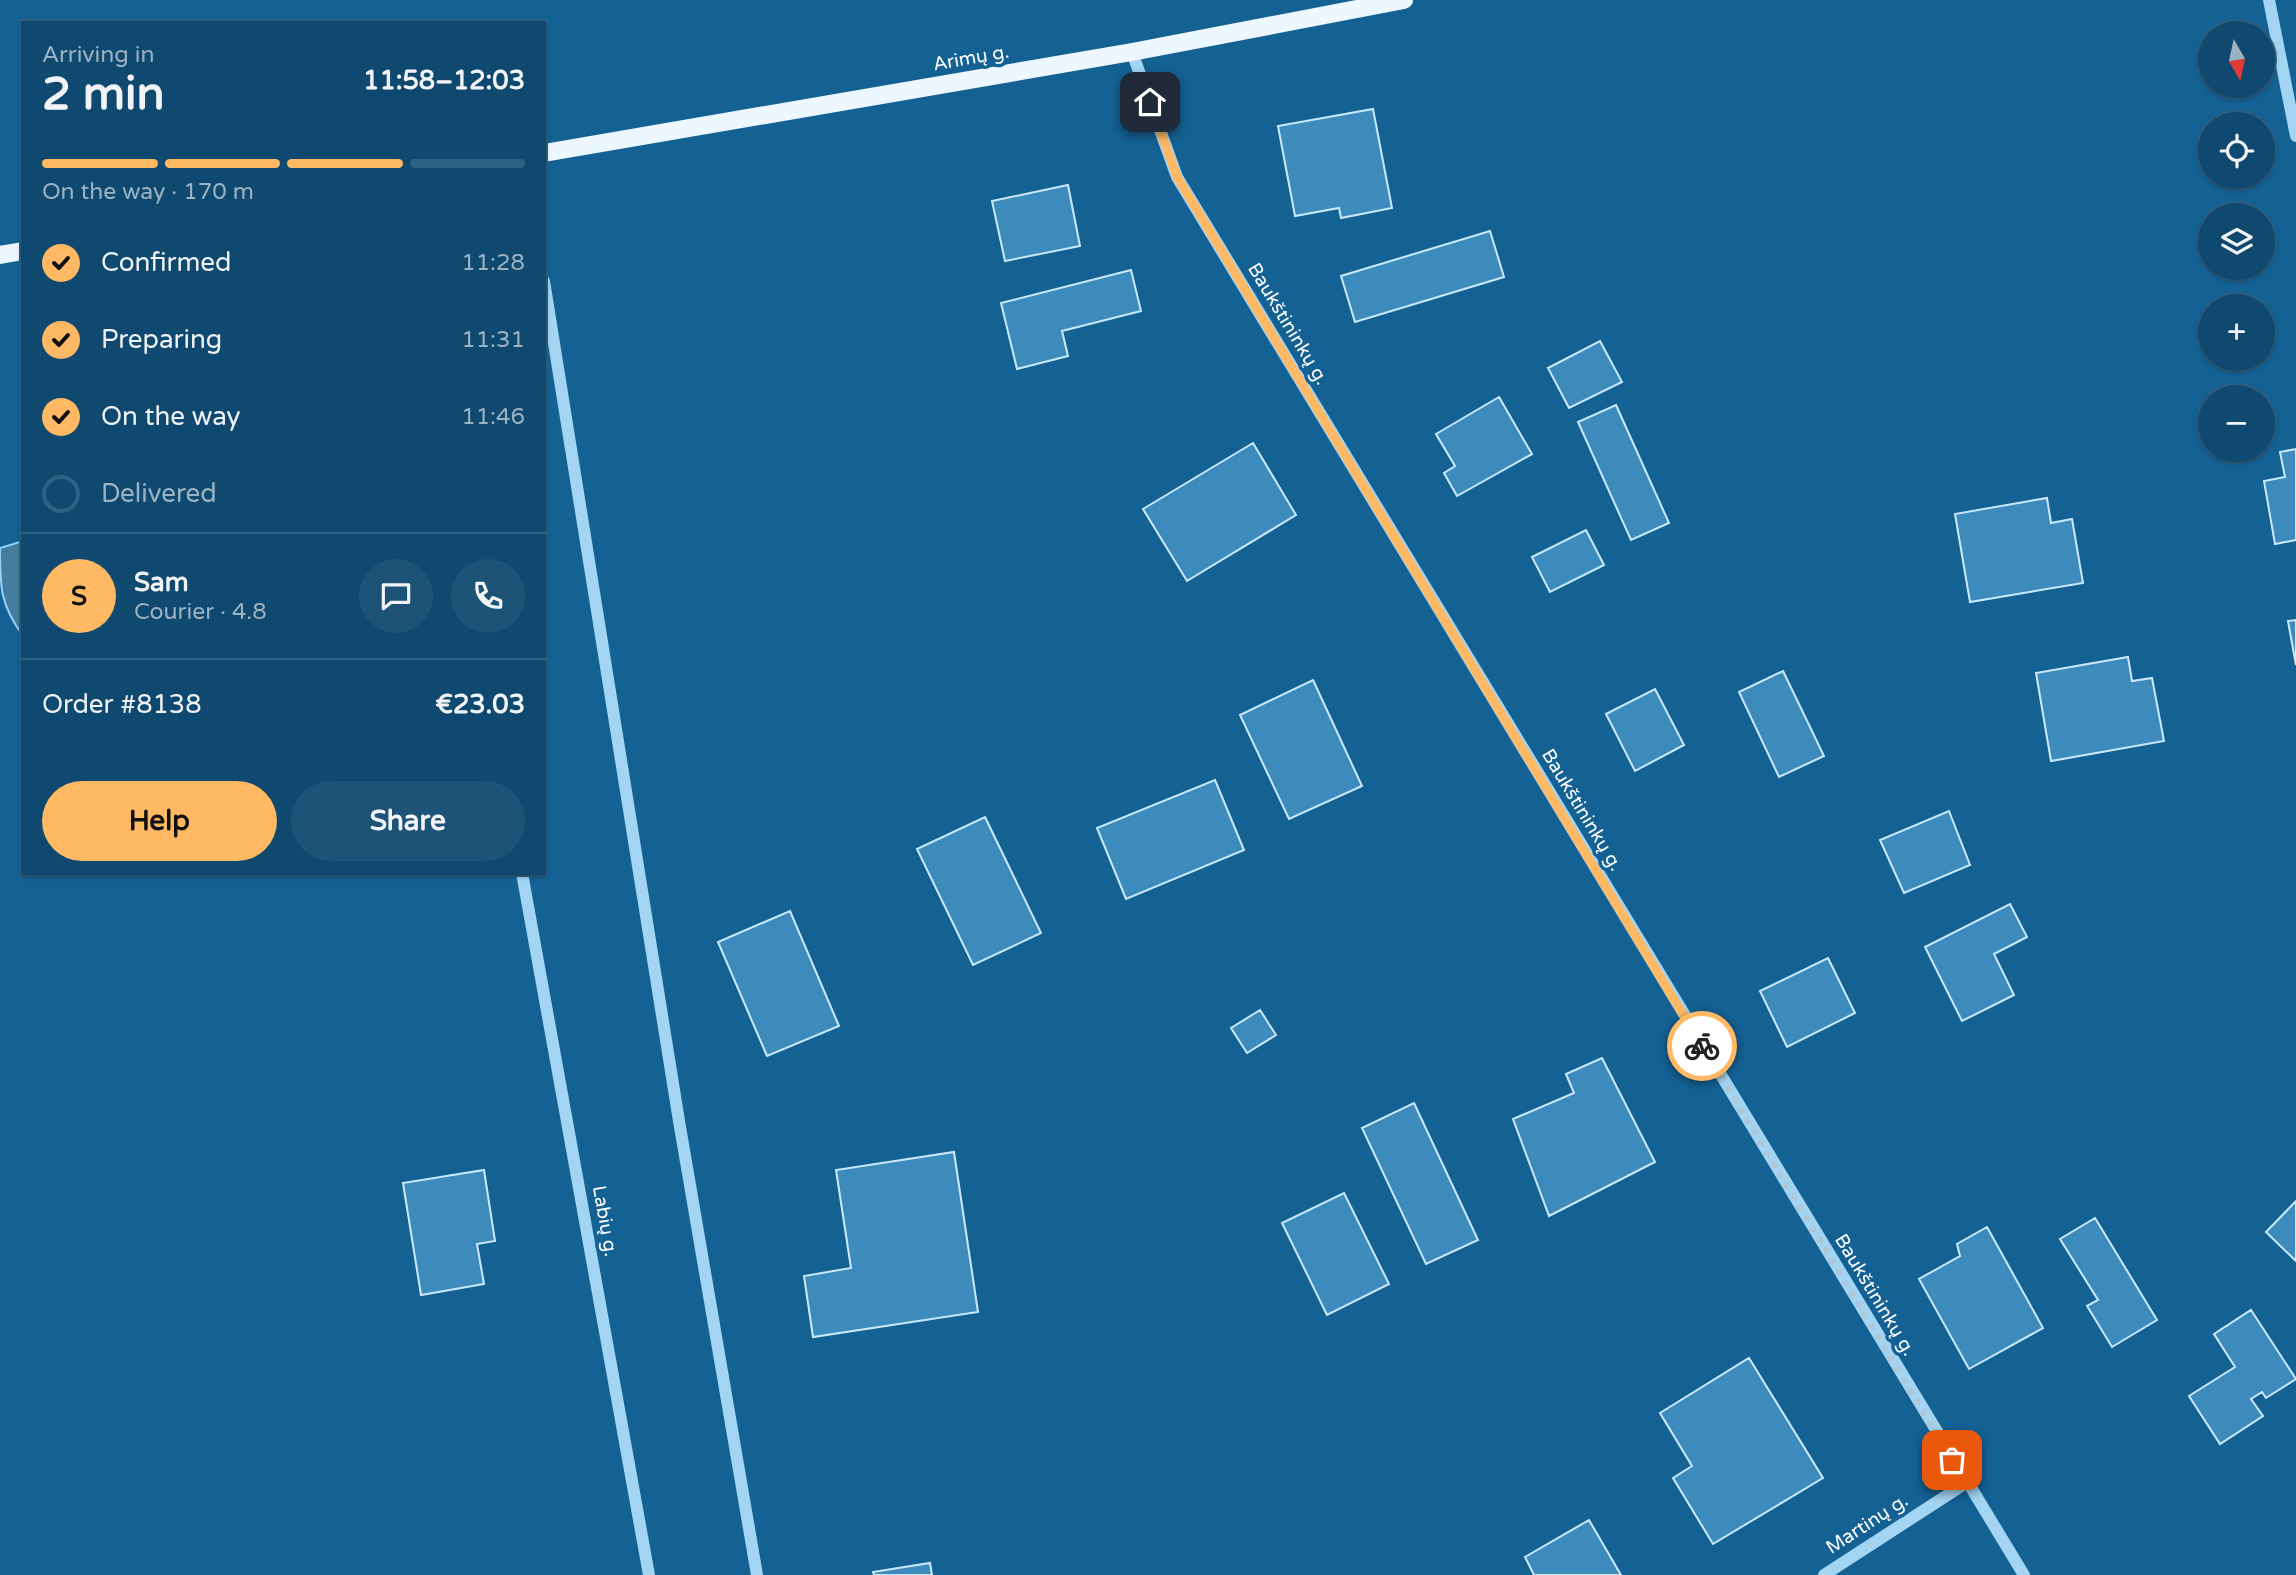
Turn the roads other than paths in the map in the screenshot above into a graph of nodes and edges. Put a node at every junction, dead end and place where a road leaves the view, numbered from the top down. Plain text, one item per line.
1 (1405, 0) edge
2 (2269, 0) edge
3 (1132, 52) junction
4 (2296, 136) edge
5 (546, 153) edge
6 (21, 251) edge
7 (0, 255) edge
8 (546, 293) edge
9 (522, 875) edge
10 (1966, 1483) junction
11 (649, 1575) edge
12 (757, 1575) edge
13 (1824, 1575) edge
14 (2024, 1575) edge

1 - 3 main road, Arimų g.
2 - 4 street
3 - 5 main road, Arimų g.
3 - 10 street, Baukštininkų g.
6 - 7 main road
8 - 12 street
9 - 11 street, Labių g.
10 - 13 street, Martinų g.
10 - 14 street, Baukštininkų g.

